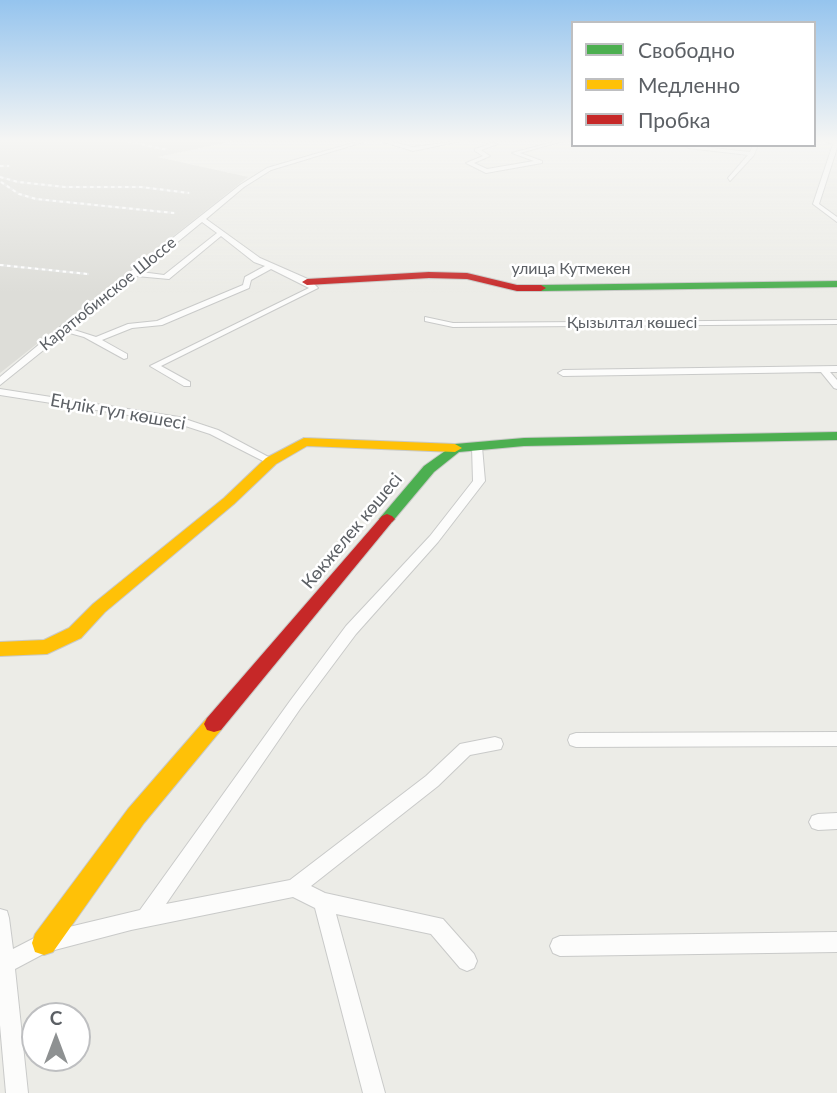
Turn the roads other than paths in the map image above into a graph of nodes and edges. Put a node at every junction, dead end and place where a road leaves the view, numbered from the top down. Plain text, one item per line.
1 (236, 191) edge
2 (820, 191) edge
3 (202, 219) junction
4 (837, 220) edge
5 (221, 233) junction
6 (271, 266) junction
7 (132, 273) junction
8 (307, 282) junction
9 (837, 284) edge
10 (428, 319) dead end
11 (837, 322) edge
12 (63, 329) junction
13 (95, 340) junction
14 (124, 356) dead end
15 (837, 369) edge
16 (824, 370) junction
17 (563, 373) dead end
18 (0, 382) edge
19 (187, 384) dead end
20 (837, 386) edge
21 (0, 392) edge
22 (837, 436) edge
23 (455, 447) junction
24 (477, 447) junction
25 (271, 461) junction
26 (0, 649) edge
27 (837, 739) edge
28 (576, 740) dead end
29 (495, 744) dead end
30 (837, 821) edge
31 (818, 822) dead end
32 (294, 888) junction
33 (323, 902) junction
34 (0, 918) edge
35 (145, 919) junction
36 (837, 942) edge
37 (44, 943) junction
38 (560, 946) dead end
39 (467, 961) dead end
40 (5, 963) junction
41 (17, 1093) edge
42 (374, 1093) edge

1 - 3 street, Каратюбинское Шоссе
2 - 4 street
3 - 5 street
3 - 7 street, Каратюбинское Шоссе
5 - 6 street
5 - 7 street
6 - 8 street
6 - 13 street
7 - 12 street, Каратюбинское Шоссе
8 - 9 street, улица Кутмекен
8 - 19 street
10 - 11 street, Қызылтал көшесі
12 - 13 street
12 - 18 street, Каратюбинское Шоссе
13 - 14 street
15 - 16 street
16 - 17 street
16 - 20 street
21 - 25 street, Еңлік гүл көшесі
22 - 24 street
23 - 24 street
23 - 25 street
23 - 37 street, Көкжелек көшесі
24 - 35 street
25 - 26 street
27 - 28 street
29 - 32 street
30 - 31 street
32 - 33 street
32 - 35 street
33 - 39 street
33 - 42 street
34 - 40 street
35 - 37 street
36 - 38 street
37 - 40 street
40 - 41 street

